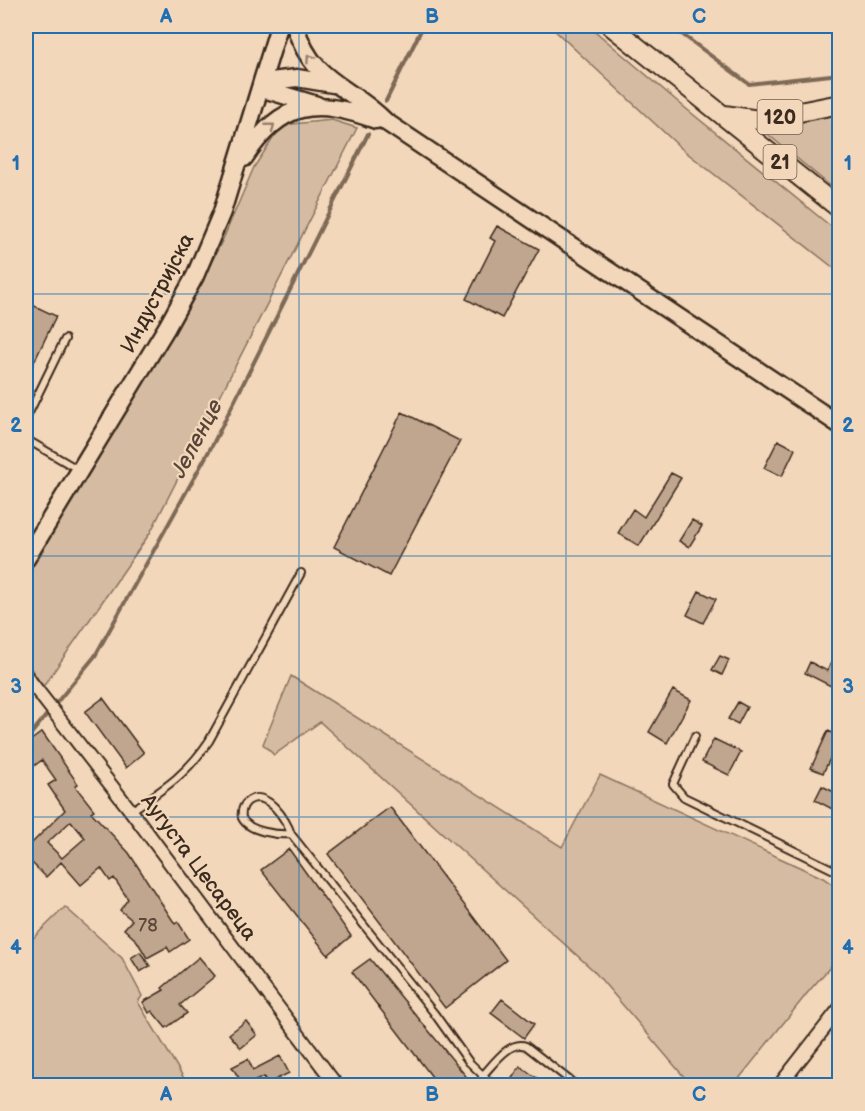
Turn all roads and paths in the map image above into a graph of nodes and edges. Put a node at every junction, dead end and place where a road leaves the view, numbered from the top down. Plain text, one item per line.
1 (279, 26) edge
2 (295, 26) edge
3 (611, 26) edge
4 (334, 84) junction
5 (261, 85) junction
6 (840, 104) edge
7 (320, 106) junction
8 (720, 114) junction
9 (386, 122) junction
10 (235, 172) junction
11 (840, 209) edge
12 (65, 339) dead end
13 (26, 419) edge
14 (840, 425) edge
15 (26, 437) edge
16 (80, 470) junction
17 (26, 559) edge
18 (301, 573) dead end
19 (26, 676) edge
20 (694, 736) dead end
21 (131, 811) junction
22 (291, 834) junction
23 (840, 873) edge
24 (840, 1008) edge
25 (482, 1076) junction
26 (337, 1086) edge
27 (494, 1086) edge
28 (577, 1086) edge
29 (779, 1086) edge

1 - 5 main road, Индустријска
4 -> 2 main road
3 - 8 main road, 21
4 - 5 main road
4 - 9 main road
5 - 7 main road
5 - 10 main road, Индустријска
6 - 8 main road, 120
7 - 9 main road
10 -> 7 main road
8 - 11 main road, 21
9 - 14 main road
10 - 16 main road, Индустријска
12 - 13 lane
15 - 16 lane
16 - 17 main road, Индустријска
18 - 21 lane
19 - 21 street, Аугуста Цесареца
20 - 23 lane
21 - 26 street, Аугуста Цесареца
22 - 22 lane
22 - 25 lane
24 - 29 street
25 - 27 lane
25 - 28 lane

